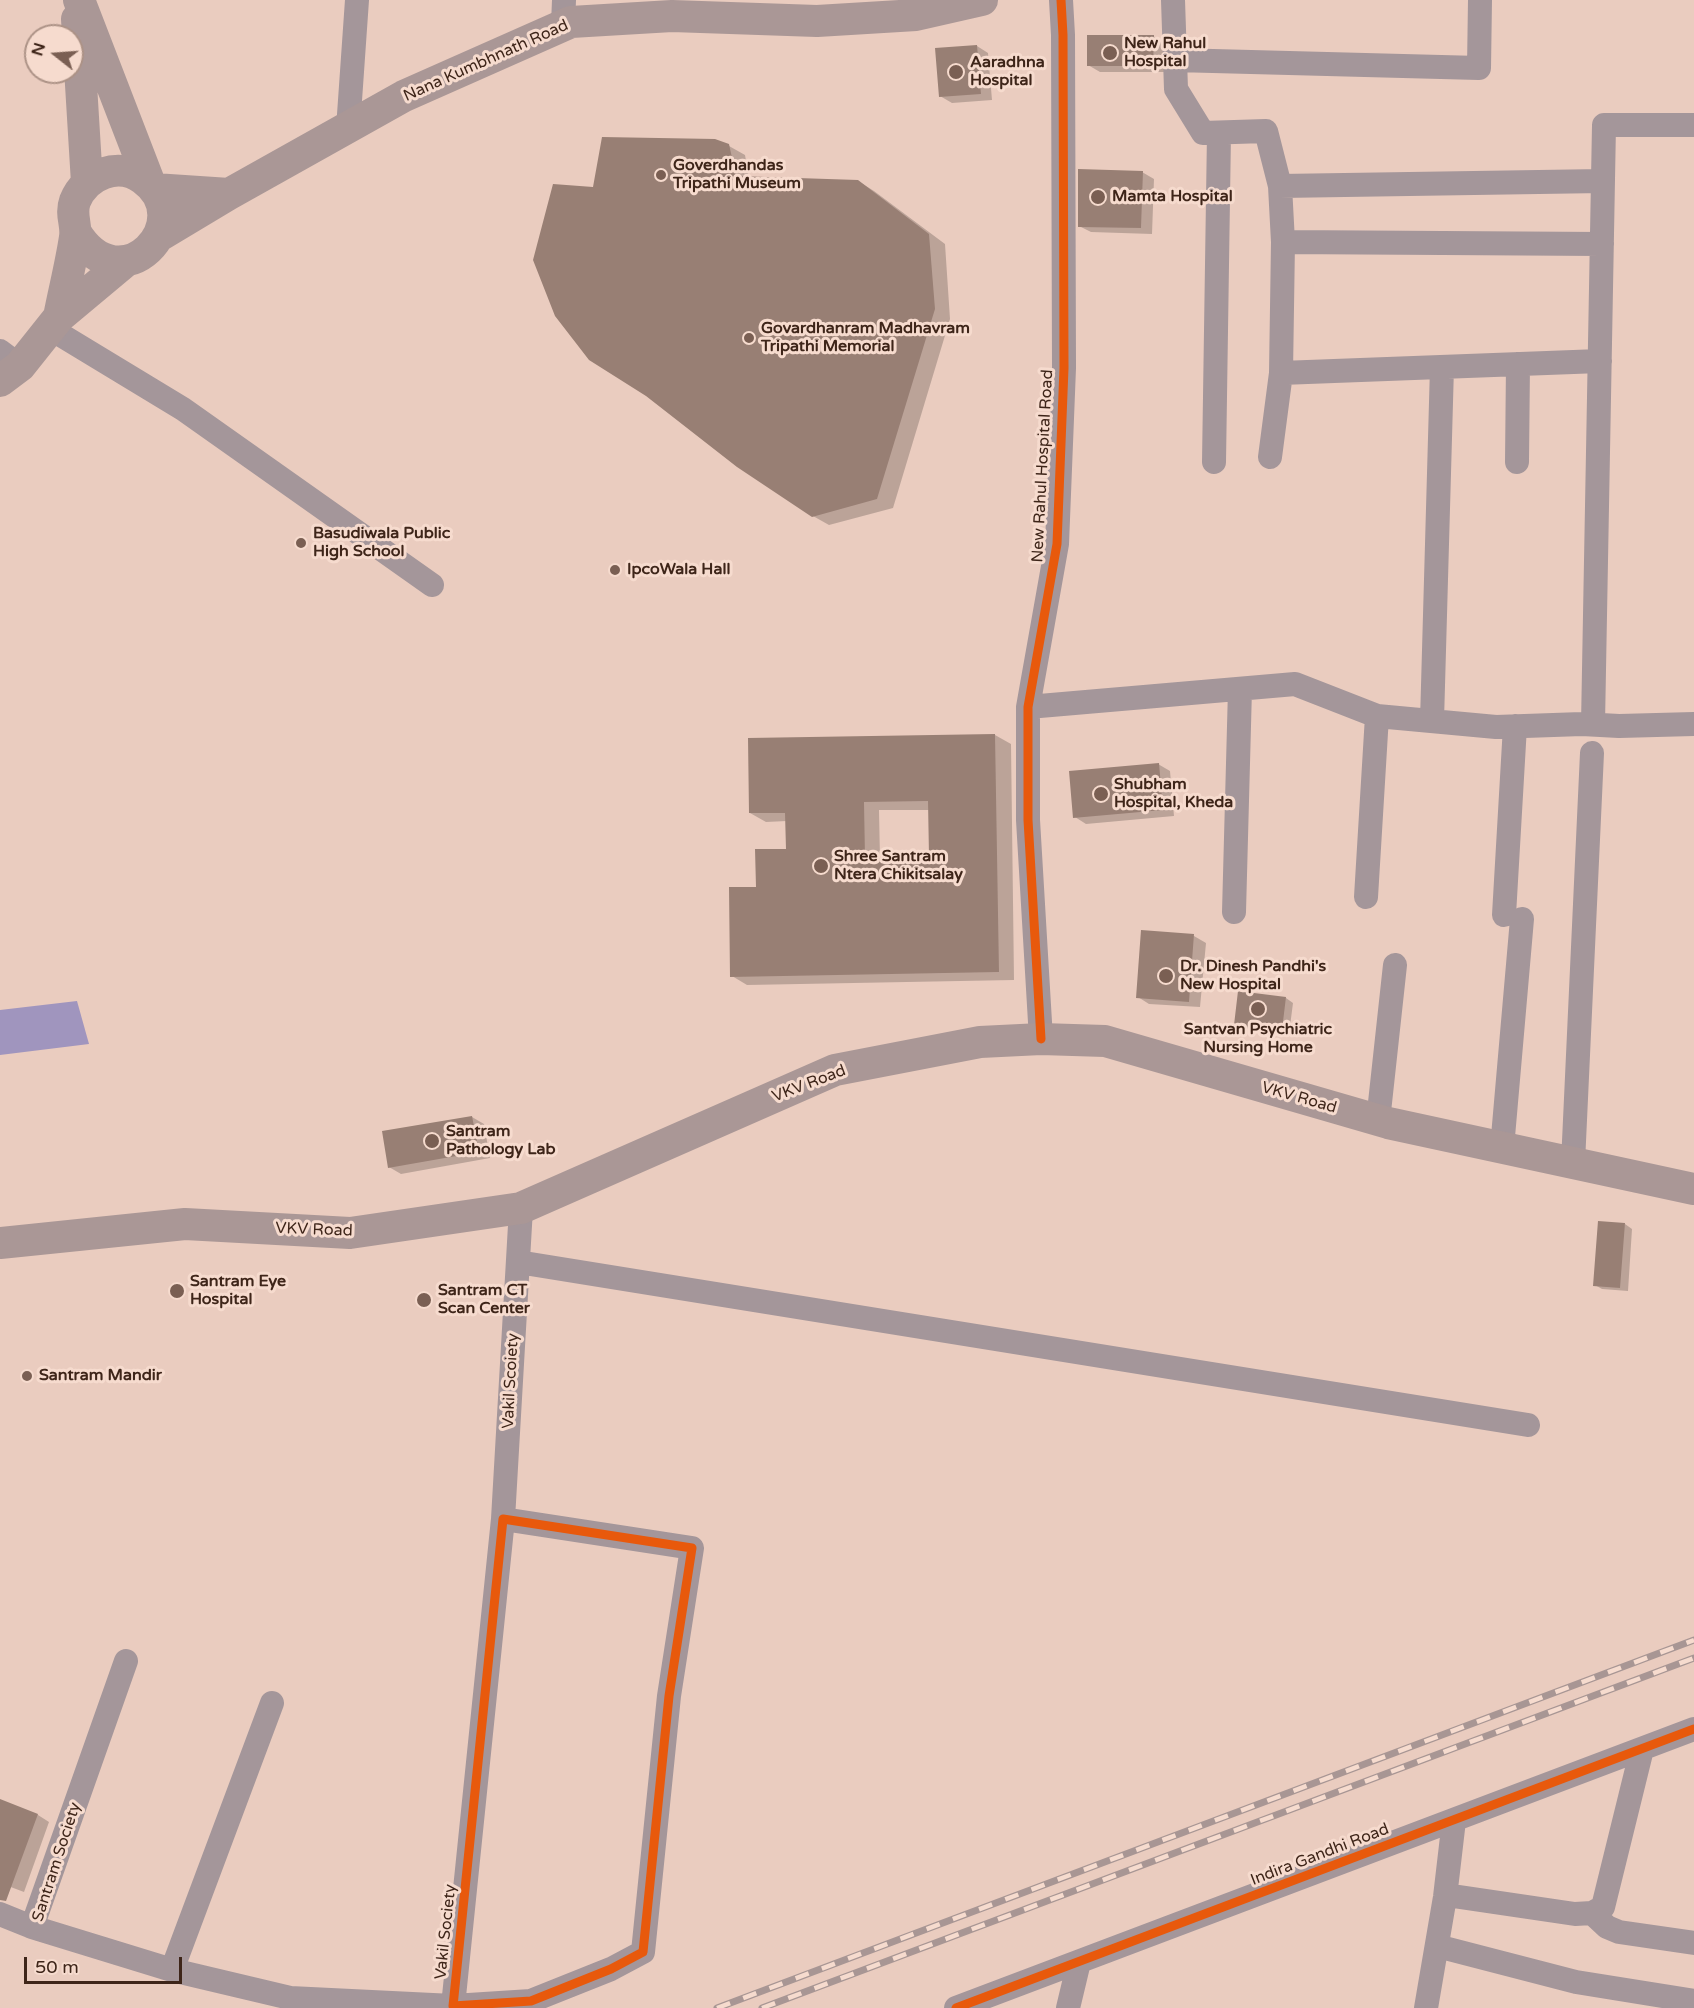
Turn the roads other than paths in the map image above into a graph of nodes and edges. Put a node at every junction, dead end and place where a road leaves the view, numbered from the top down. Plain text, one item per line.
1 (77, 0) edge
2 (357, 0) edge
3 (982, 0) edge
4 (1061, 0) edge
5 (1173, 0) edge
6 (1480, 0) edge
7 (672, 8) edge
8 (564, 13) edge
9 (1175, 60) junction
10 (1694, 124) edge
11 (348, 129) junction
12 (1219, 133) junction
13 (1603, 181) junction
14 (87, 183) junction
15 (1280, 186) junction
16 (152, 187) junction
17 (229, 194) junction
18 (76, 233) junction
19 (159, 236) junction
20 (1283, 242) junction
21 (1602, 244) junction
22 (126, 261) junction
23 (55, 323) junction
24 (1600, 361) junction
25 (1518, 364) junction
26 (7, 366) edge
27 (1442, 367) junction
28 (1281, 373) junction
29 (1270, 457) dead end
30 (1214, 462) dead end
31 (1517, 462) dead end
32 (432, 585) dead end
33 (1240, 689) junction
34 (1028, 707) junction
35 (1377, 716) junction
36 (1432, 721) junction
37 (1593, 724) junction
38 (1694, 724) edge
39 (1515, 726) junction
40 (1592, 753) dead end
41 (1366, 897) dead end
42 (1234, 912) dead end
43 (1395, 965) dead end
44 (1041, 1039) junction
45 (1378, 1121) junction
46 (1502, 1148) junction
47 (1573, 1163) junction
48 (1694, 1189) edge
49 (521, 1208) junction
50 (0, 1243) edge
51 (518, 1262) junction
52 (1528, 1425) dead end
53 (503, 1519) junction
54 (126, 1661) dead end
55 (272, 1703) dead end
56 (1694, 1729) edge
57 (1642, 1749) junction
58 (1454, 1820) junction
59 (1446, 1895) junction
60 (1592, 1913) junction
61 (0, 1914) edge
62 (32, 1927) junction
63 (1694, 1943) edge
64 (1437, 1946) junction
65 (1080, 1962) junction
66 (172, 1970) junction
67 (1694, 2001) edge
68 (453, 2006) junction
69 (956, 2008) edge
70 (1068, 2008) edge
71 (1426, 2008) edge

1 - 14 main road
1 - 16 main road
2 - 11 street
3 - 7 main road, Nana Kumbhnath Road
4 - 34 street, New Rahul Hospital Road
5 - 9 street
6 - 9 street
7 - 8 main road, Nana Kumbhnath Road
8 - 11 main road, Nana Kumbhnath Road
9 - 12 street
10 - 13 street
11 - 17 main road, Nana Kumbhnath Road
12 - 15 street
12 - 30 street
13 - 15 street
13 - 21 street
14 - 16 main road
14 - 18 main road
15 - 20 street
16 - 17 main road
16 - 19 main road
17 - 19 main road, Nana Kumbhnath Road
18 - 22 main road
18 - 23 main road
19 - 22 main road
20 - 21 street
20 - 28 street
21 - 24 street
22 - 23 main road
23 - 26 main road
23 - 32 street
24 - 25 street
24 - 37 street
25 - 27 street
25 - 31 street
27 - 28 street
27 - 36 street
28 - 29 street
33 - 34 street
33 - 35 street
33 - 42 street
34 - 44 street, New Rahul Hospital Road
35 - 36 street
35 - 41 street
36 - 39 street
37 - 38 street
37 - 39 street
39 - 46 street
40 - 47 street
43 - 45 street
44 - 45 main road, VKV Road
44 - 49 main road, VKV Road
45 - 46 main road, VKV Road
46 - 47 main road, VKV Road
47 - 48 main road, VKV Road
49 - 50 main road, VKV Road
49 - 51 street, Vakil Scoiety
51 - 52 street
51 - 53 street, Vakil Scoiety
53 - 68 street, Vakil Society
53 - 68 street
54 - 62 street, Santram Society
55 - 66 street
56 - 57 street, Indira Gandhi Road
57 - 58 street, Indira Gandhi Road
57 - 60 street
58 - 59 street
58 - 65 street, Indira Gandhi Road
59 - 60 street
59 - 64 street
60 - 63 street
61 - 62 street
62 - 66 street, Santram Society
64 - 67 street
64 - 71 street
65 - 69 street, Indira Gandhi Road
65 - 70 street
66 - 68 street, Santram Society

